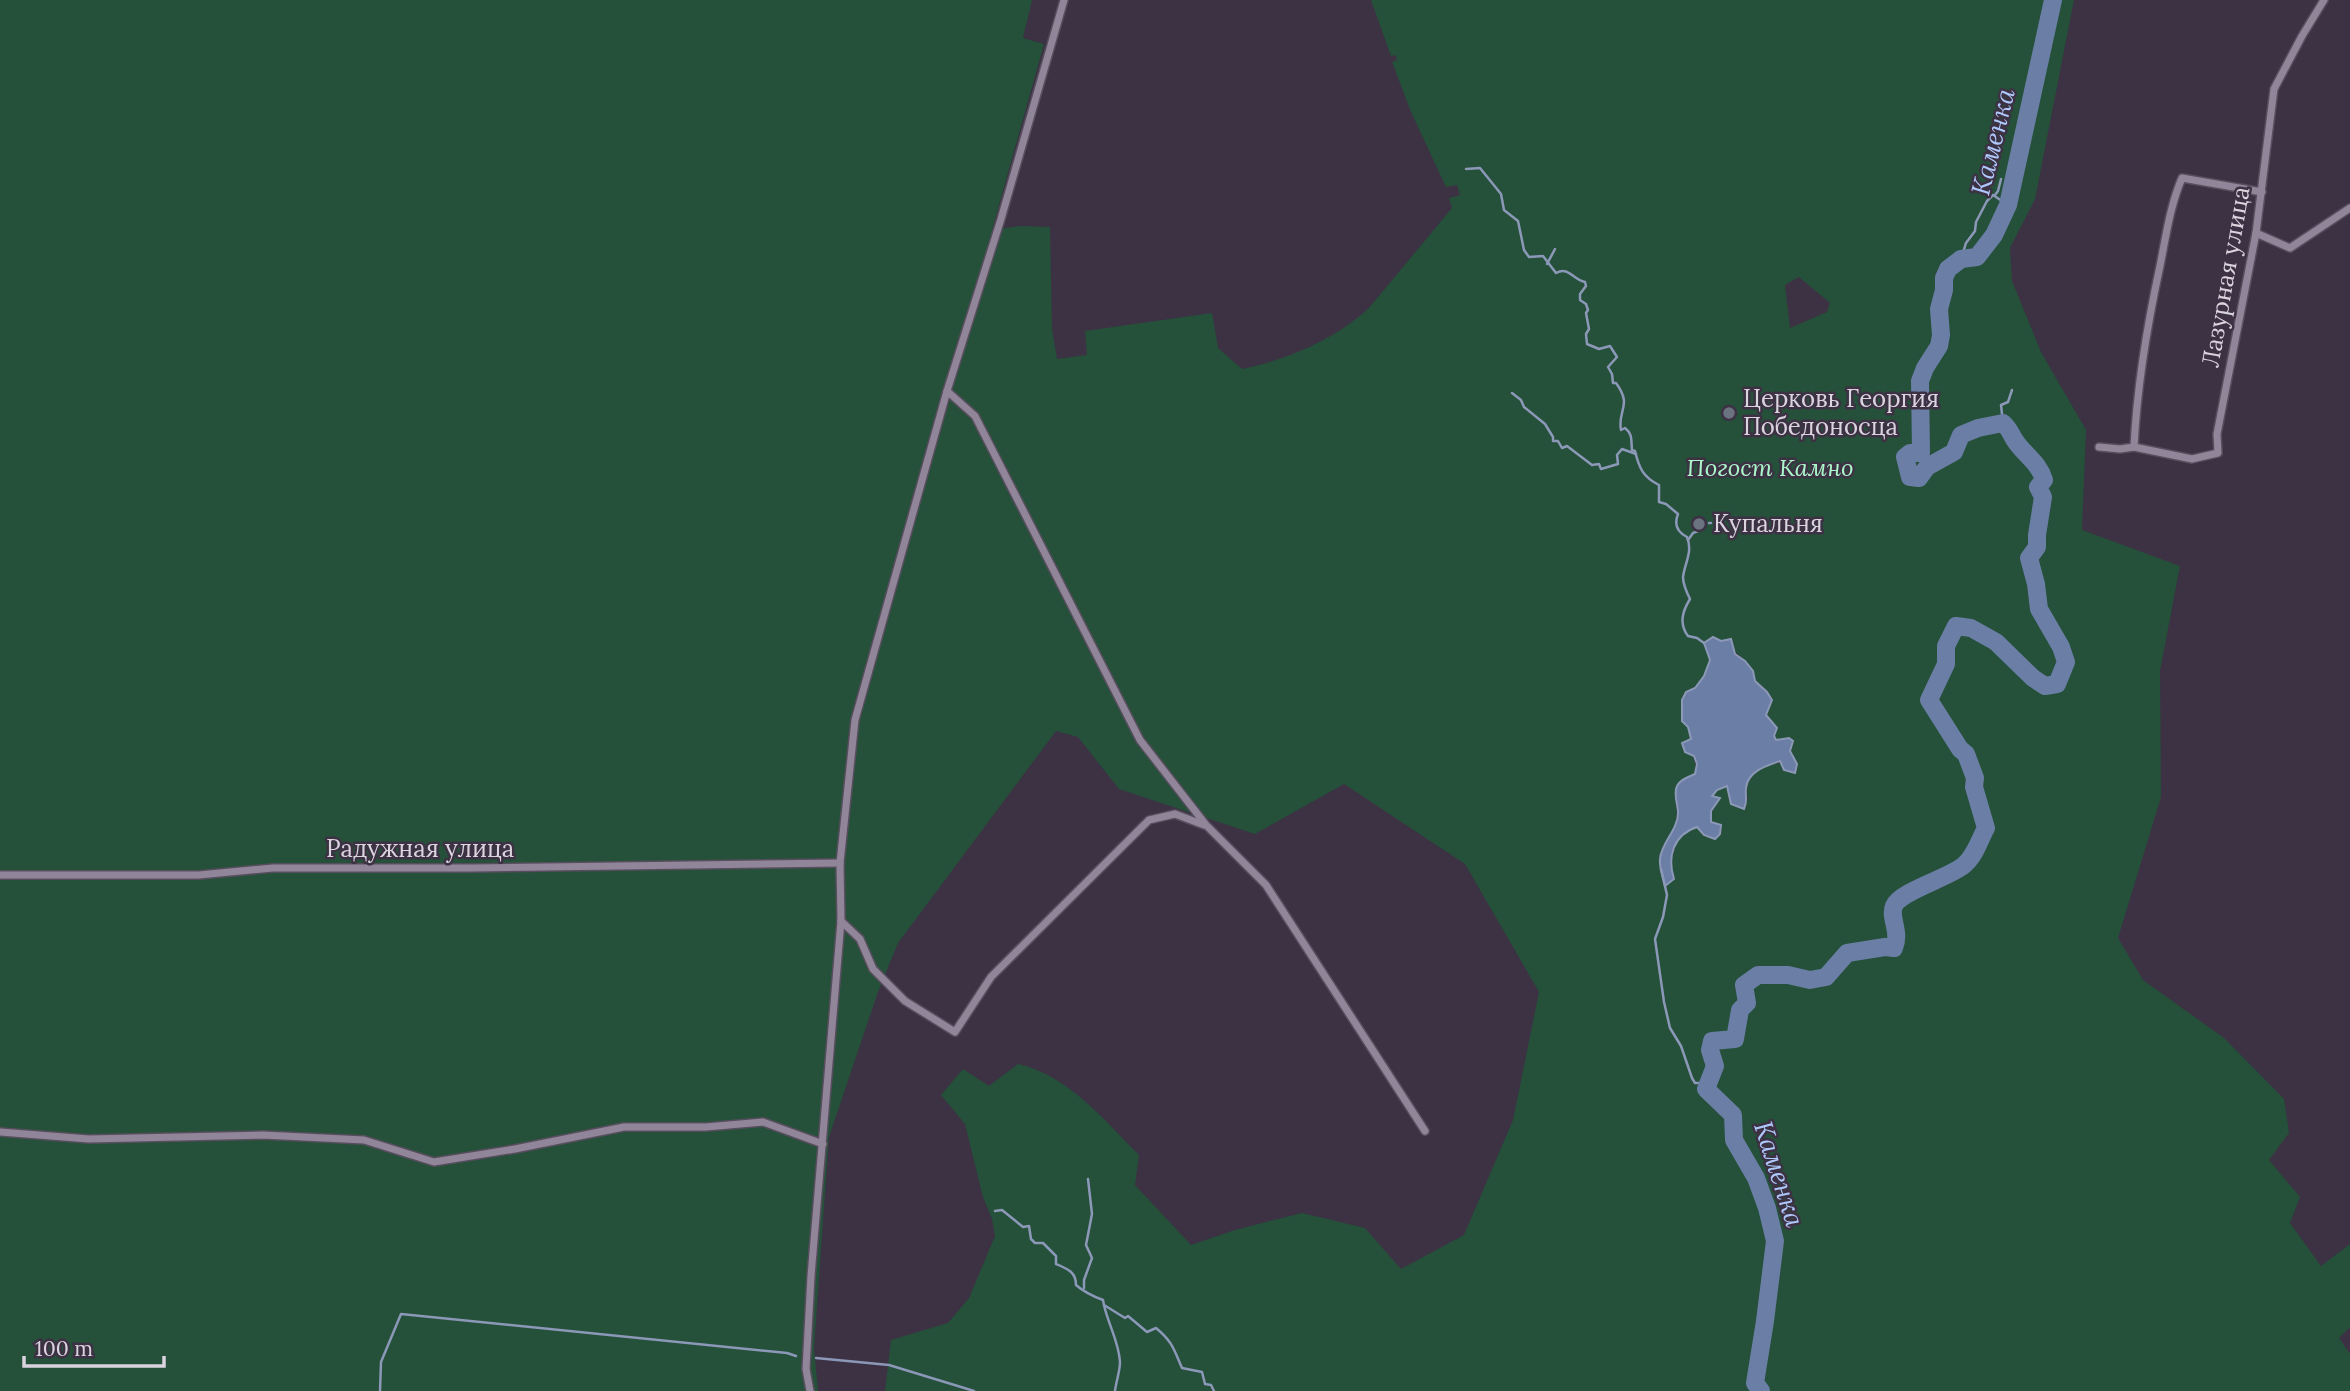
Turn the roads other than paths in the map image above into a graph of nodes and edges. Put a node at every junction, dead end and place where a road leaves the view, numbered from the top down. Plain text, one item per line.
1 (1063, 0) edge
2 (2324, 0) edge
3 (2262, 192) junction
4 (2350, 208) edge
5 (2256, 233) junction
6 (947, 391) junction
7 (2099, 447) dead end
8 (2134, 447) junction
9 (1206, 825) junction
10 (840, 863) junction
11 (0, 875) edge
12 (841, 920) junction
13 (1425, 1131) dead end
14 (0, 1132) edge
15 (823, 1144) junction
16 (810, 1391) edge

1 - 6 street
2 - 3 street, Лазурная улица
3 - 5 street, Лазурная улица
3 - 8 street
4 - 5 street
5 - 8 street, Лазурная улица
6 - 9 street
6 - 10 street
7 - 8 street, Лазурная улица
9 - 12 street
9 - 13 street
10 - 11 street, Радужная улица
10 - 12 street
12 - 15 street
14 - 15 street
15 - 16 street

